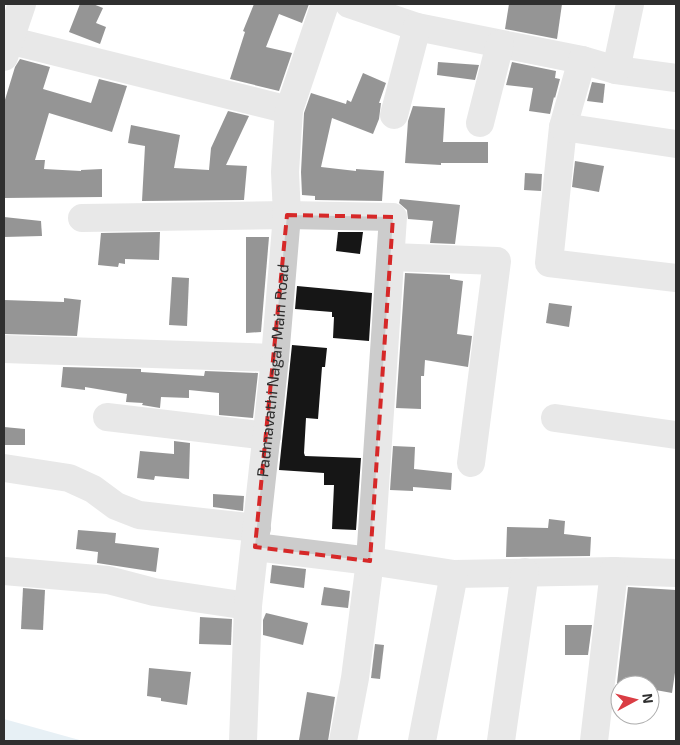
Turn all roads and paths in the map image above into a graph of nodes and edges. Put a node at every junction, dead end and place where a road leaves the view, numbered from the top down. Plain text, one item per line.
1 (22, 4) edge
2 (324, 4) edge
3 (349, 4) edge
4 (630, 4) edge
5 (417, 27) junction
6 (500, 44) junction
7 (6, 46) edge
8 (582, 60) junction
9 (616, 70) junction
10 (676, 78) edge
11 (289, 110) junction
12 (394, 115) dead end
13 (480, 123) dead end
14 (564, 127) junction
15 (676, 144) edge
16 (287, 215) junction
17 (82, 218) dead end
18 (391, 257) junction
19 (676, 278) edge
20 (4, 349) edge
21 (275, 358) junction
22 (107, 416) dead end
23 (555, 418) dead end
24 (267, 436) junction
25 (676, 436) edge
26 (471, 463) dead end
27 (4, 468) edge
28 (256, 538) junction
29 (370, 561) junction
30 (4, 571) edge
31 (614, 571) junction
32 (526, 572) junction
33 (676, 573) edge
34 (454, 574) junction
35 (248, 606) junction
36 (243, 741) edge
37 (343, 741) edge
38 (422, 741) edge
39 (501, 741) edge
40 (594, 741) edge

1 - 7 street
2 - 11 street, Padmavathi Nagar Main Road
3 - 5 street
4 - 9 street
5 - 6 street
5 - 12 street
6 - 8 street
6 - 13 street
7 - 11 street
8 - 9 street
8 - 14 street
9 - 10 street
11 - 16 street, Padmavathi Nagar Main Road
14 - 15 street
14 - 19 street
16 - 17 street
16 - 18 street
16 - 21 street, Padmavathi Nagar Main Road
18 - 26 street
18 - 29 street
20 - 21 street
21 - 24 street, Padmavathi Nagar Main Road
22 - 24 street
23 - 25 street
24 - 28 street, Padmavathi Nagar Main Road
27 - 28 street
28 - 29 street
28 - 35 street, Padmavathi Nagar Main Road
29 - 34 street
29 - 37 street
30 - 35 street
31 - 32 street
31 - 33 street
31 - 40 street
32 - 34 street
32 - 39 street
34 - 38 street
35 - 36 street, Padmavathi Nagar Main Road

